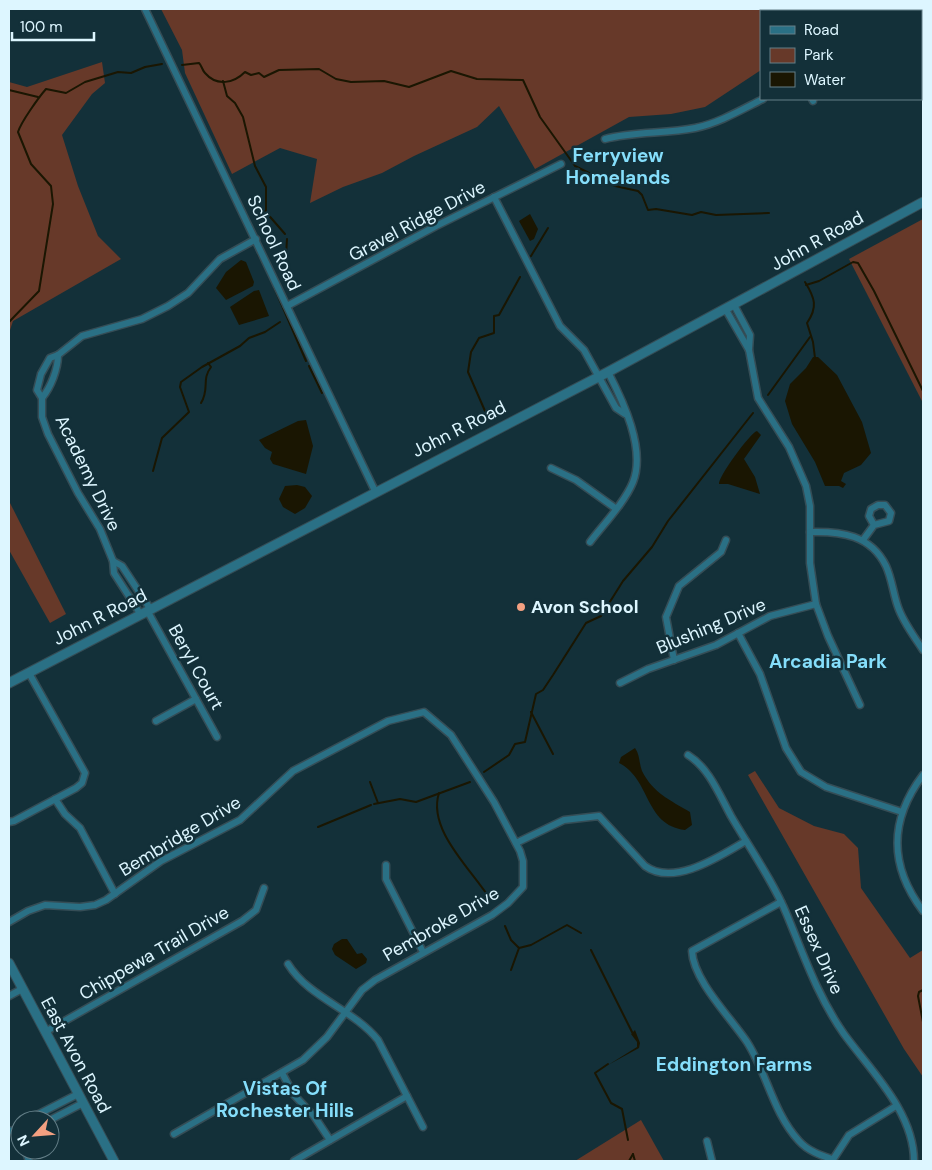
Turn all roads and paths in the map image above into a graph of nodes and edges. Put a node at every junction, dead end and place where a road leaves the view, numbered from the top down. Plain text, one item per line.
1 (145, 9) edge
2 (761, 100) edge
3 (605, 139) dead end
4 (561, 164) dead end
5 (494, 197) junction
6 (923, 202) edge
7 (256, 239) junction
8 (288, 306) junction
9 (730, 308) junction
10 (58, 355) junction
11 (608, 372) junction
12 (599, 377) junction
13 (42, 398) junction
14 (625, 414) junction
15 (551, 468) dead end
16 (375, 491) junction
17 (615, 508) junction
18 (874, 525) dead end
19 (810, 532) junction
20 (726, 540) dead end
21 (863, 540) junction
22 (590, 542) dead end
23 (113, 561) junction
24 (816, 604) junction
25 (147, 612) junction
26 (738, 633) junction
27 (923, 650) edge
28 (674, 660) junction
29 (29, 673) junction
30 (9, 683) edge
31 (620, 683) dead end
32 (196, 699) junction
33 (860, 705) dead end
34 (156, 721) dead end
35 (217, 737) dead end
36 (688, 755) dead end
37 (923, 775) edge
38 (55, 800) junction
39 (902, 812) junction
40 (9, 822) edge
41 (746, 841) junction
42 (516, 843) junction
43 (386, 865) dead end
44 (264, 888) dead end
45 (115, 894) junction
46 (781, 902) junction
47 (923, 911) edge
48 (9, 922) edge
49 (424, 952) junction
50 (9, 963) edge
51 (288, 964) dead end
52 (22, 989) junction
53 (9, 996) edge
54 (344, 1012) junction
55 (46, 1032) junction
56 (282, 1073) junction
57 (78, 1094) junction
58 (407, 1096) junction
59 (83, 1103) junction
60 (896, 1106) junction
61 (47, 1110) edge
62 (60, 1115) edge
63 (423, 1127) dead end
64 (174, 1134) dead end
65 (330, 1140) junction
66 (707, 1141) dead end
67 (832, 1160) edge
68 (114, 1161) edge
69 (294, 1161) edge
70 (712, 1161) edge
71 (914, 1161) edge

1 - 7 street, School Road
2 - 3 street
4 - 5 street, Gravel Ridge Drive
5 - 8 street, Gravel Ridge Drive
5 - 12 street
6 - 9 main road, John R Road
7 - 8 street, School Road
7 - 10 street, Academy Drive
8 - 16 street, School Road
9 - 11 main road, John R Road
9 - 19 street
10 - 13 street, Academy Drive
10 - 13 street, Academy Drive
11 - 12 main road, John R Road
11 - 14 street
12 - 14 street
12 - 16 main road, John R Road
13 - 23 street, Academy Drive
14 - 17 street
15 - 17 street
16 - 25 main road, John R Road
17 - 22 street
18 - 21 street
19 - 21 street
19 - 24 street
20 - 28 street
21 - 27 street
23 - 25 street, Academy Drive
23 - 25 street, Academy Drive
24 - 26 street, Blushing Drive
24 - 33 street
25 - 29 main road, John R Road
25 - 32 street, Beryl Court
26 - 28 street, Blushing Drive
26 - 39 street
28 - 31 street, Blushing Drive
29 - 30 main road, John R Road
29 - 38 street
32 - 34 street
32 - 35 street, Beryl Court
36 - 41 street, Essex Drive
37 - 39 street
38 - 40 street
38 - 45 street
39 - 47 street
41 - 42 street
41 - 46 street, Essex Drive
42 - 45 street, Bembridge Drive
42 - 49 street, Pembroke Drive
43 - 49 street
44 - 55 street, Chippewa Trail Drive
45 - 48 street, Bembridge Drive
46 - 60 street, Essex Drive
46 - 67 street
49 - 54 street, Pembroke Drive
50 - 52 main road, East Avon Road
51 - 54 street
52 - 53 street
52 - 55 main road, East Avon Road
54 - 56 street, Pembroke Drive
54 - 58 street
55 - 57 main road, East Avon Road
56 - 64 street, Pembroke Drive
56 - 65 street
57 - 59 main road, East Avon Road
57 - 61 street
58 - 63 street
58 - 65 street
59 - 62 street
59 - 68 main road, East Avon Road
60 - 67 street
60 - 71 street, Essex Drive
65 - 69 street
66 - 70 street

